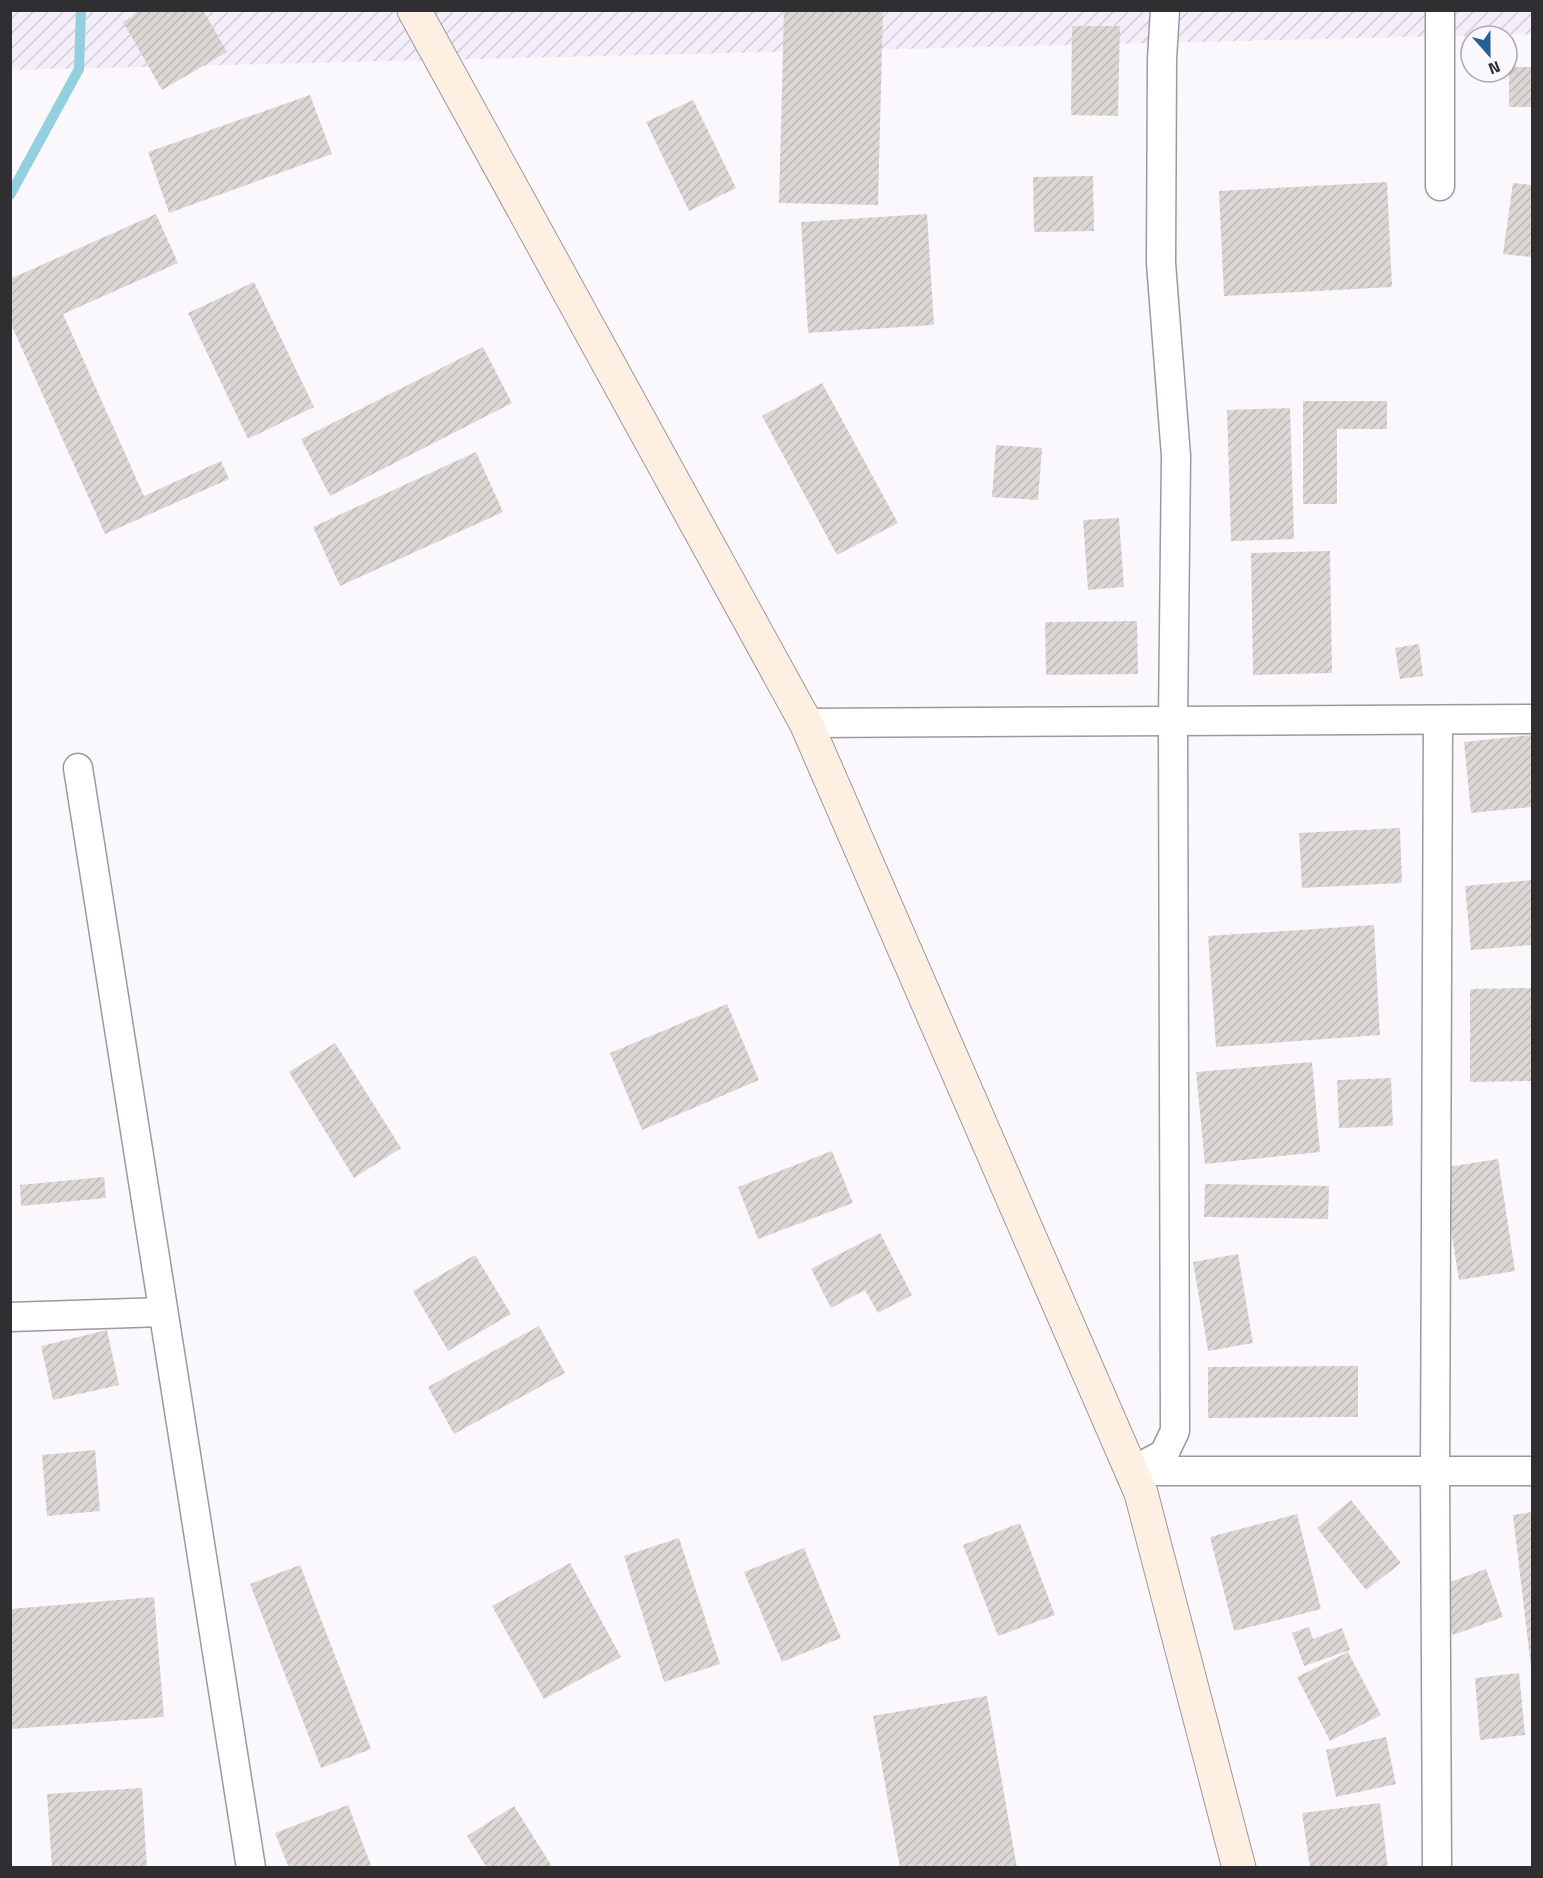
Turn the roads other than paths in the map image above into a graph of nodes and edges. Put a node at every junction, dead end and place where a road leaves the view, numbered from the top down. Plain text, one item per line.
1 (414, 10) edge
2 (1165, 10) edge
3 (1440, 10) edge
4 (1440, 186) dead end
5 (1533, 719) edge
6 (1438, 720) junction
7 (1173, 721) junction
8 (806, 723) junction
9 (78, 768) dead end
10 (164, 1312) junction
11 (10, 1317) edge
12 (1132, 1470) junction
13 (1435, 1471) junction
14 (1533, 1471) edge
15 (251, 1868) edge
16 (1239, 1868) edge
17 (1437, 1868) edge

1 - 8 main road
2 - 7 street
3 - 4 street
5 - 6 street
6 - 7 street
6 - 13 street
7 - 8 street
7 - 12 street
8 - 12 main road
9 - 10 street
10 - 11 street
10 - 15 street
12 - 13 street
12 - 16 main road
13 - 14 street
13 - 17 street

